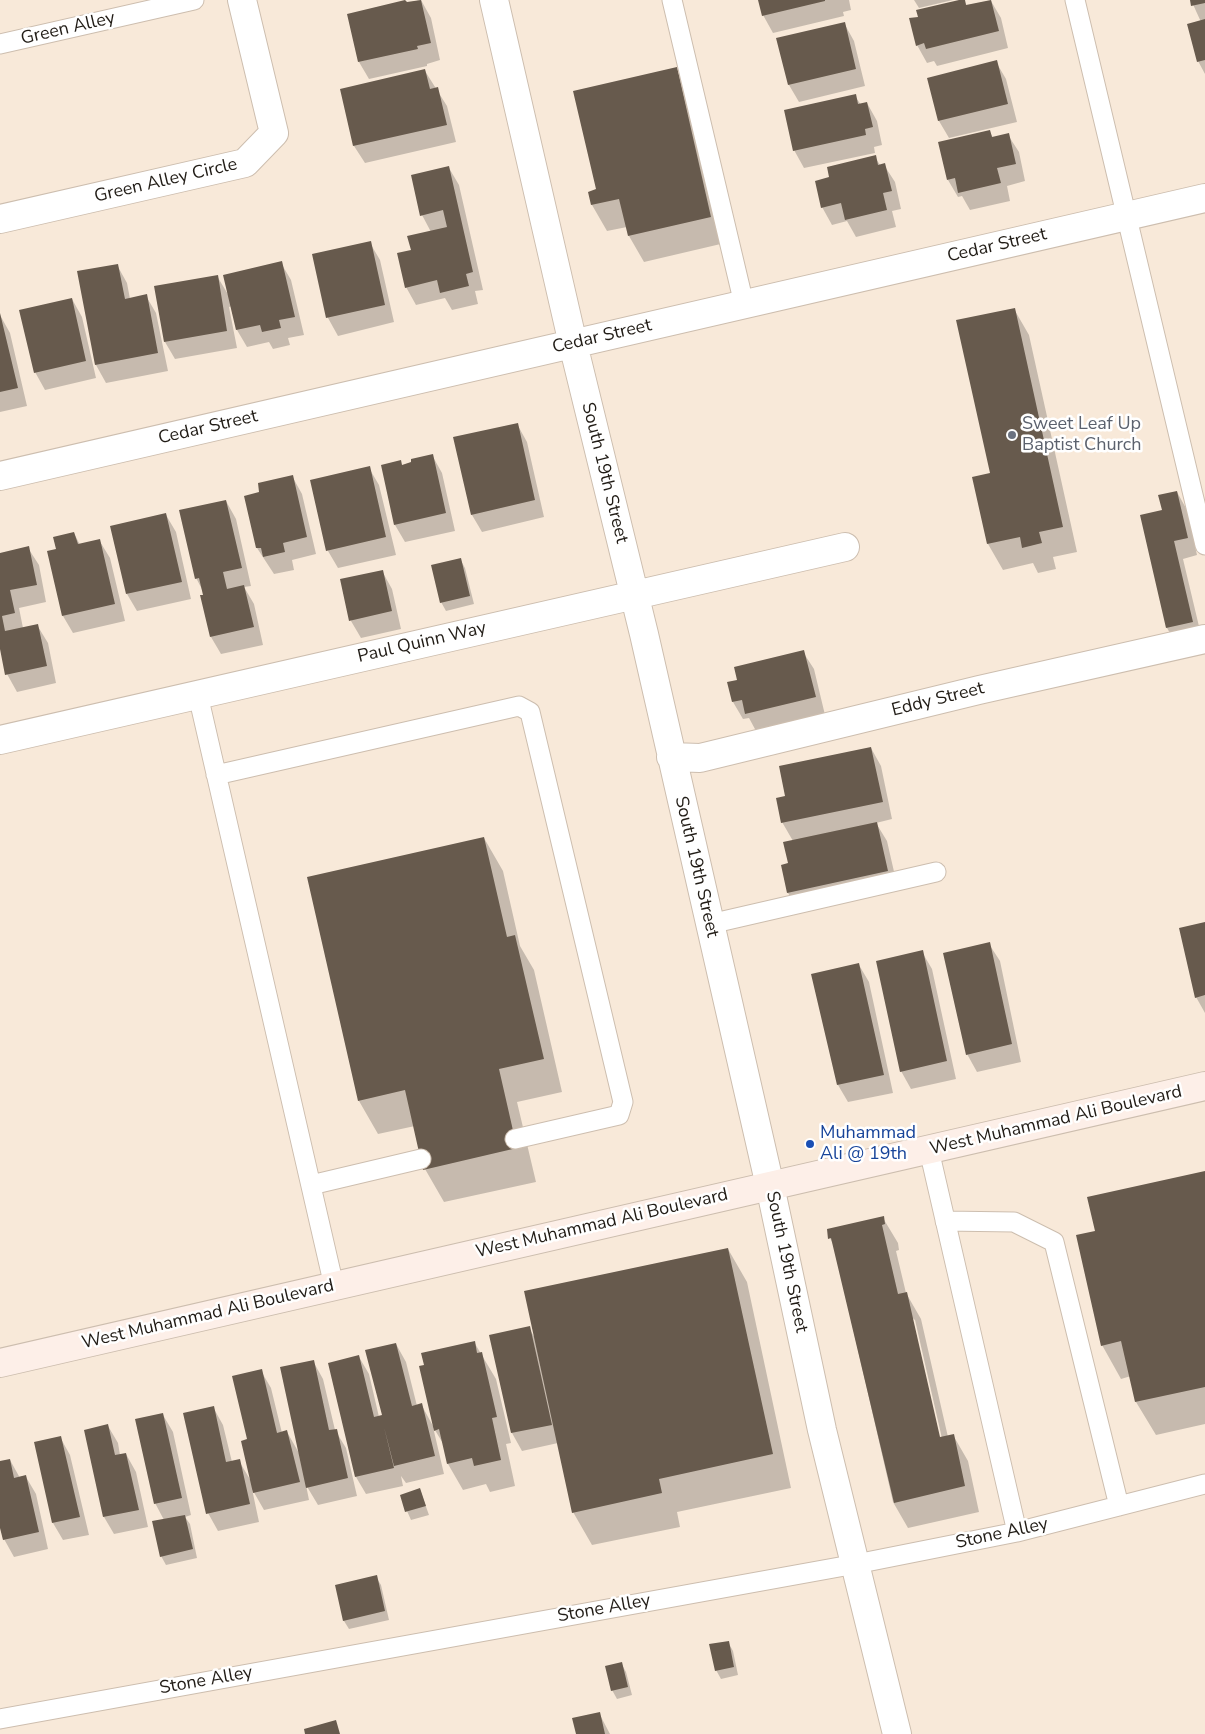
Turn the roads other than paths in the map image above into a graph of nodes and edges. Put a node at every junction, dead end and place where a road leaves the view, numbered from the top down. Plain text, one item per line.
1 (194, 0) edge
2 (242, 0) edge
3 (494, 0) edge
4 (672, 0) edge
5 (1075, 0) edge
6 (0, 44) edge
7 (1205, 198) edge
8 (1126, 216) junction
9 (0, 219) edge
10 (744, 304) junction
11 (573, 344) junction
12 (0, 476) edge
13 (1205, 546) edge
14 (845, 547) dead end
15 (634, 593) junction
16 (1205, 639) edge
17 (198, 695) junction
18 (0, 740) edge
19 (671, 757) junction
20 (216, 775) junction
21 (936, 872) dead end
22 (710, 924) junction
23 (1205, 1086) edge
24 (515, 1138) dead end
25 (929, 1150) junction
26 (421, 1159) dead end
27 (311, 1185) junction
28 (770, 1186) junction
29 (946, 1221) junction
30 (334, 1286) junction
31 (0, 1363) edge
32 (1205, 1484) edge
33 (1119, 1506) junction
34 (1018, 1532) junction
35 (856, 1564) junction
36 (0, 1719) edge
37 (897, 1734) edge

1 - 6 lane, Green Alley
2 - 9 street, Green Alley Circle
3 - 11 street, South 19th Street
4 - 10 lane
5 - 8 lane
7 - 8 street, Cedar Street
8 - 10 street, Cedar Street
8 - 13 lane
10 - 11 street, Cedar Street
11 - 12 street, Cedar Street
11 - 15 street, South 19th Street
14 - 15 street, Paul Quinn Way
15 - 17 street, Paul Quinn Way
15 - 19 street, South 19th Street
16 - 19 street, Eddy Street
17 - 18 street, Paul Quinn Way
17 - 20 lane
19 - 22 street, South 19th Street
20 - 24 lane
20 - 27 lane
21 - 22 lane
22 - 28 street, South 19th Street
23 - 25 main road, West Muhammad Ali Boulevard
25 - 28 main road, West Muhammad Ali Boulevard
25 - 29 lane
26 - 27 lane
27 - 30 lane
28 - 30 main road, West Muhammad Ali Boulevard
28 - 35 street, South 19th Street
29 - 33 lane
29 - 34 lane
30 - 31 main road, West Muhammad Ali Boulevard
32 - 33 lane, Stone Alley
33 - 34 lane, Stone Alley
34 - 35 lane, Stone Alley
35 - 36 lane, Stone Alley
35 - 37 street, South 19th Street

